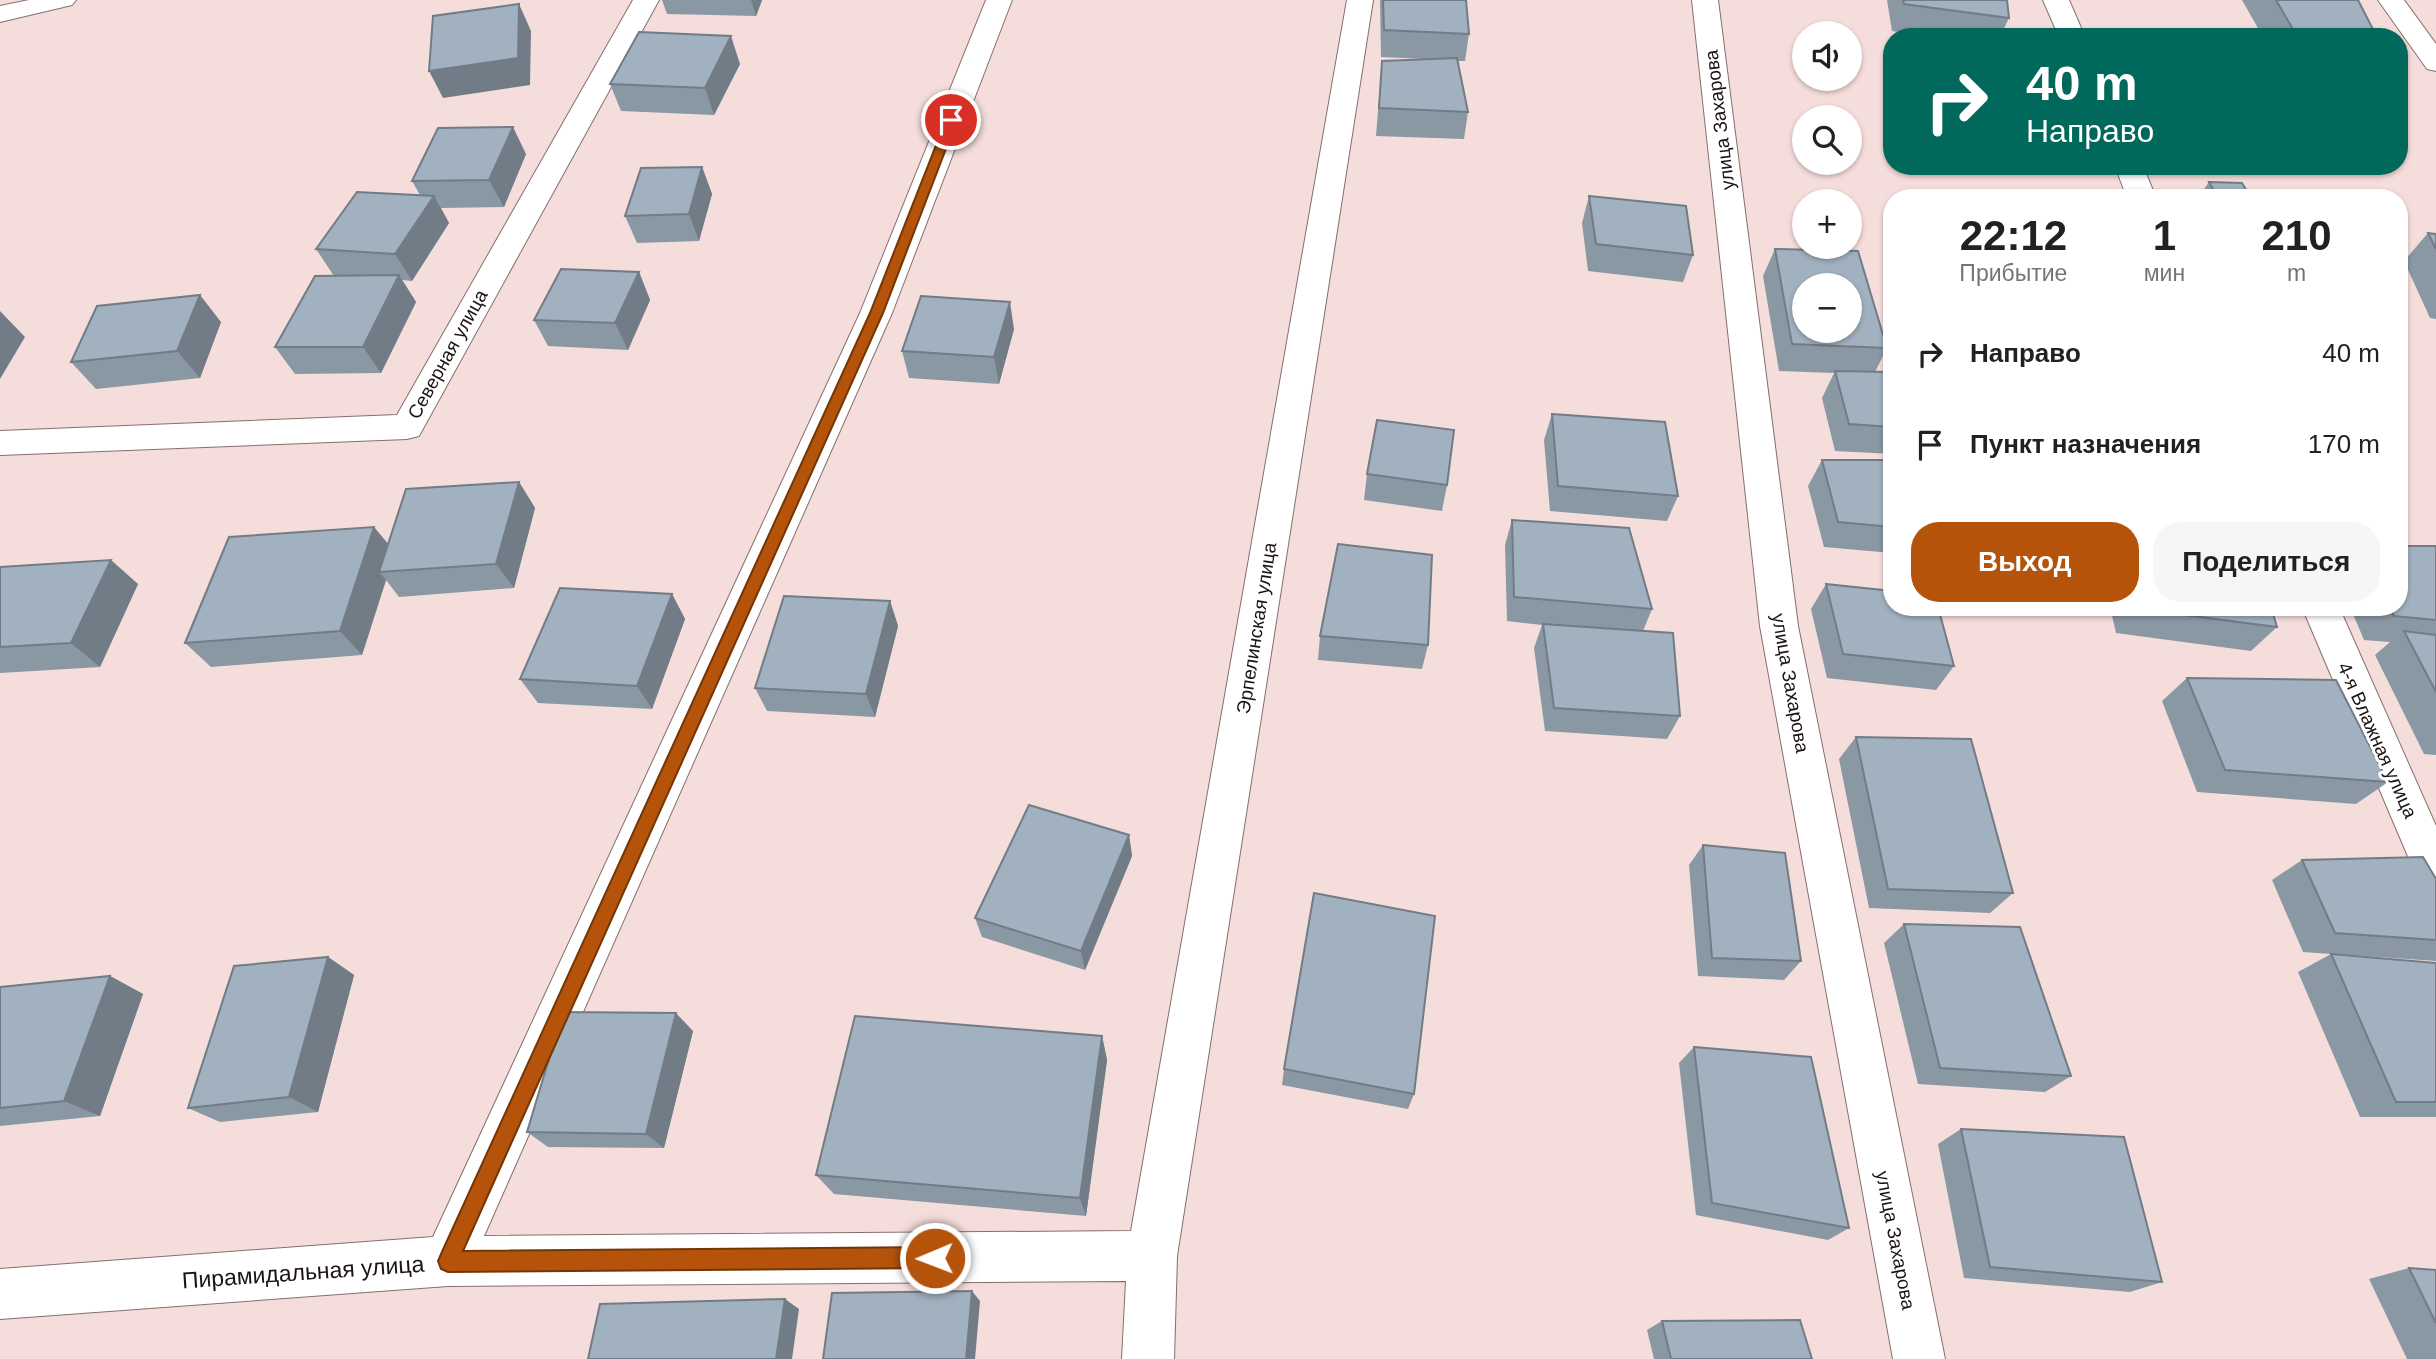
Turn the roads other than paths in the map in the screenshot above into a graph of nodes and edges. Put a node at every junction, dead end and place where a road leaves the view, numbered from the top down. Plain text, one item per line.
1 (63, 0) edge
2 (646, 0) edge
3 (999, 0) edge
4 (1360, 0) edge
5 (1705, 0) edge
6 (2056, 0) edge
7 (2391, 0) edge
8 (0, 14) edge
9 (2068, 28) edge
10 (2436, 63) edge
11 (0, 443) edge
12 (2324, 616) edge
13 (2436, 873) edge
14 (1152, 1256) junction
15 (448, 1261) junction
16 (0, 1294) edge
17 (1149, 1359) edge
18 (1919, 1359) edge

1 - 8 street
2 - 11 street, Северная улица
3 - 15 street
4 - 14 street, Эрпелинская улица
5 - 18 street, улица Захарова
6 - 9 street
7 - 10 street
12 - 13 street, 4-я Влажная улица
14 - 15 street, Пирамидальная улица
14 - 17 street, Эрпелинская улица
15 - 16 street, Пирамидальная улица

